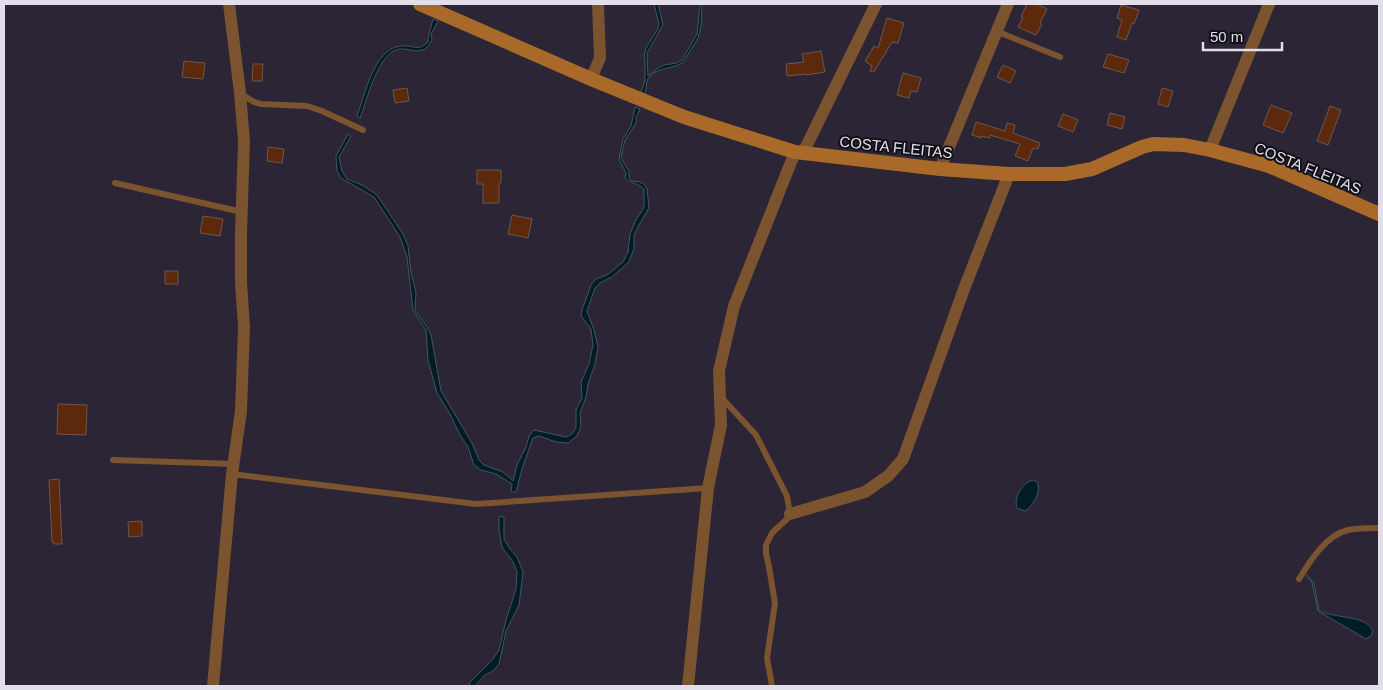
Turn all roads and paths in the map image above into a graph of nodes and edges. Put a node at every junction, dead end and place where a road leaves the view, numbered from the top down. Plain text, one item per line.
1 (230, 4) edge
2 (420, 4) edge
3 (598, 4) edge
4 (876, 4) edge
5 (1008, 4) edge
6 (1269, 4) edge
7 (996, 31) junction
8 (1060, 57) dead end
9 (591, 79) junction
10 (240, 93) junction
11 (363, 130) dead end
12 (1210, 150) junction
13 (799, 153) junction
14 (940, 169) junction
15 (1009, 174) junction
16 (115, 183) dead end
17 (242, 212) junction
18 (1379, 214) edge
19 (720, 396) junction
20 (113, 460) dead end
21 (233, 469) junction
22 (708, 488) junction
23 (790, 514) junction
24 (1379, 528) edge
25 (1299, 579) dead end
26 (213, 686) edge
27 (688, 686) edge
28 (772, 686) edge

1 - 10 street
2 - 9 main road, COSTA FLEITAS
3 - 9 street
4 - 13 street
5 - 7 street
6 - 12 street
7 - 8 lane
7 - 14 street
9 - 13 main road, COSTA FLEITAS
10 - 11 lane
10 - 17 street
12 - 15 main road, COSTA FLEITAS
12 - 18 main road, COSTA FLEITAS
13 - 14 main road, COSTA FLEITAS
13 - 19 street
14 - 15 main road, COSTA FLEITAS
15 - 23 street
16 - 17 lane
17 - 21 street
19 - 22 street
19 - 23 lane
20 - 21 lane
21 - 22 lane
21 - 26 street
22 - 27 street
23 - 28 lane
24 - 25 lane

